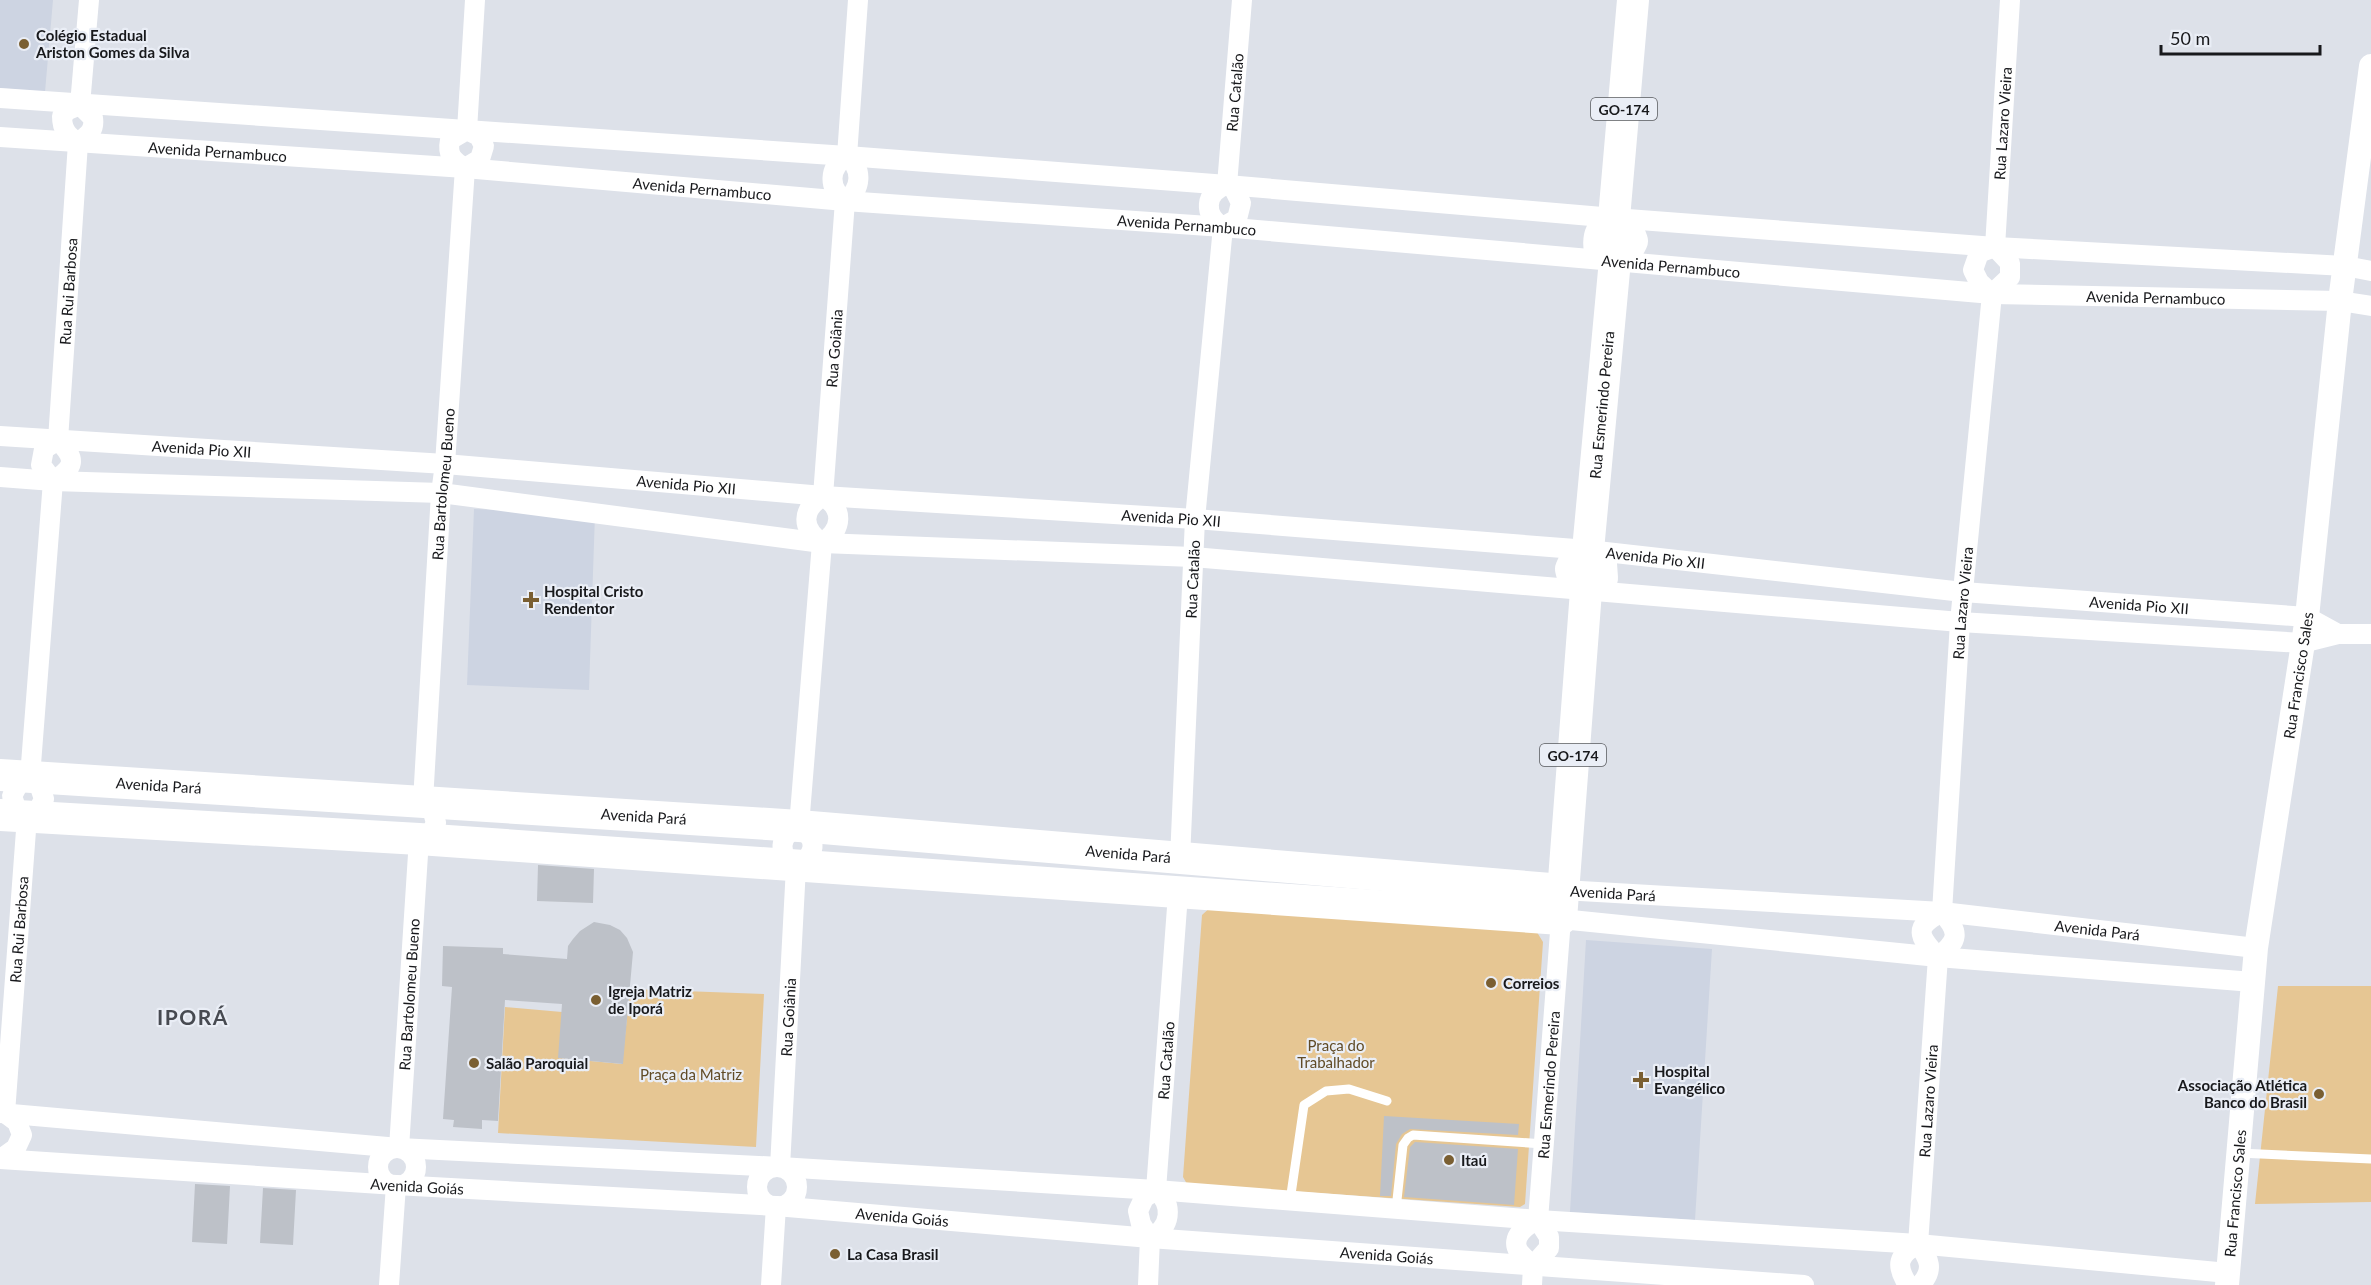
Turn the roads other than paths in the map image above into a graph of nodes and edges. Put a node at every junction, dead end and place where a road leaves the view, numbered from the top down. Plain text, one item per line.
1 (89, 0) edge
2 (475, 0) edge
3 (858, 0) edge
4 (1242, 0) edge
5 (1633, 0) edge
6 (2010, 0) edge
7 (2371, 66) edge
8 (0, 98) edge
9 (80, 105) junction
10 (467, 130) junction
11 (0, 137) edge
12 (78, 143) junction
13 (847, 156) junction
14 (465, 168) junction
15 (1227, 185) junction
16 (845, 201) junction
17 (1614, 218) junction
18 (1222, 227) junction
19 (1995, 247) junction
20 (1615, 260) junction
21 (2345, 266) junction
22 (2371, 271) edge
23 (1992, 294) junction
24 (2340, 301) junction
25 (2371, 306) edge
26 (0, 436) edge
27 (58, 440) junction
28 (445, 464) junction
29 (0, 477) edge
30 (53, 481) junction
31 (441, 494) junction
32 (823, 496) junction
33 (1196, 519) junction
34 (822, 543) junction
35 (1588, 550) junction
36 (1193, 557) junction
37 (1586, 591) junction
38 (1963, 592) junction
39 (2307, 618) junction
40 (1960, 622) junction
41 (2371, 633) edge
42 (2338, 634) junction
43 (2302, 643) junction
44 (15, 776) edge
45 (423, 801) junction
46 (13, 816) edge
47 (800, 826) junction
48 (418, 839) junction
49 (1180, 859) junction
50 (796, 867) junction
51 (1178, 894) junction
52 (1562, 905) junction
53 (1942, 912) junction
54 (2256, 948) junction
55 (1938, 957) junction
56 (2253, 982) junction
57 (1387, 1101) dead end
58 (2, 1114) edge
59 (1544, 1144) junction
60 (399, 1148) junction
61 (2239, 1153) junction
62 (2371, 1159) edge
63 (0, 1162) edge
64 (780, 1167) junction
65 (396, 1185) junction
66 (1156, 1190) junction
67 (1290, 1201) junction
68 (776, 1206) junction
69 (1396, 1209) junction
70 (1539, 1220) junction
71 (1150, 1238) junction
72 (1918, 1244) junction
73 (1532, 1276) edge
74 (2228, 1279) edge
75 (389, 1285) edge
76 (771, 1285) edge
77 (1148, 1285) edge
78 (1804, 1285) edge
79 (1908, 1285) edge
80 (1920, 1285) edge

1 - 9 street
2 - 10 street
3 - 13 street
4 - 15 street, Rua Catalão
5 - 17 main road, GO-174
6 - 19 street, Rua Lazaro Vieira
7 - 21 street, Rua Francisco Sales
8 - 9 street
9 - 10 street
9 - 12 street
10 - 13 street
10 - 14 street
11 - 12 street, Avenida Pernambuco
12 - 14 street, Avenida Pernambuco
12 - 27 street, Rua Rui Barbosa
13 - 15 street
13 - 16 street
14 - 16 street, Avenida Pernambuco
14 - 28 street, Rua Bartolomeu Bueno
15 - 17 street
15 - 18 street
15 - 18 street
16 - 18 street, Avenida Pernambuco
16 - 32 street, Rua Goiânia
17 - 19 street
17 - 20 main road, Rua Esmerindo Pereira
18 - 20 street, Avenida Pernambuco
18 - 33 street, Rua Catalão
19 - 21 street
19 - 23 street
19 - 23 street
20 - 23 street, Avenida Pernambuco
20 - 35 main road, Rua Esmerindo Pereira
21 - 22 street
21 - 24 street, Rua Francisco Sales
23 - 24 street, Avenida Pernambuco
23 - 38 street, Rua Lazaro Vieira
24 - 25 street, Avenida Pernambuco
24 - 39 street, Rua Francisco Sales
26 - 27 street, Avenida Pio XII
27 - 28 street, Avenida Pio XII
27 - 30 street, Rua Rui Barbosa
28 - 31 street, Rua Bartolomeu Bueno
28 - 32 street, Avenida Pio XII
29 - 30 street, Avenida Pio XII
30 - 31 street, Avenida Pio XII
30 - 44 street
31 - 34 street, Avenida Pio XII
31 - 45 street, Rua Bartolomeu Bueno
32 - 33 street, Avenida Pio XII
32 - 34 street
32 - 34 street
33 - 35 street, Avenida Pio XII
33 - 36 street, Rua Catalão
34 - 36 street, Avenida Pio XII
34 - 47 street
35 - 37 main road, Rua Esmerindo Pereira
35 - 38 street, Avenida Pio XII
36 - 37 street, Avenida Pio XII
36 - 49 street, Rua Catalão
37 - 40 street, Avenida Pio XII
37 - 52 main road, Rua Esmerindo Pereira / GO-174
38 - 39 street, Avenida Pio XII
38 - 40 street, Rua Lazaro Vieira
39 - 42 street, Avenida Pio XII
39 - 43 street, Rua Francisco Sales
40 - 43 street, Avenida Pio XII
40 - 53 street, Rua Lazaro Vieira
41 - 42 street, Avenida Pio XII
42 - 43 street, Avenida Pio XII
43 - 54 street, Rua Francisco Sales
44 - 45 main road, Avenida Pará
44 - 46 street
45 - 47 main road, Avenida Pará
45 - 48 street, Rua Bartolomeu Bueno
46 - 48 main road, Avenida Pará
46 - 58 street, Rua Rui Barbosa
47 - 49 main road, Avenida Pará
47 - 50 street
48 - 50 main road, Avenida Pará
48 - 60 street, Rua Bartolomeu Bueno
49 - 51 street
49 - 52 main road, Avenida Pará
50 - 51 main road, Avenida Pará
50 - 64 street, Rua Goiânia
51 - 52 main road, Avenida Pará
51 - 66 street, Rua Catalão
52 - 53 street, Avenida Pará
52 - 55 street, Avenida Pará
52 - 59 street, Rua Esmerindo Pereira
53 - 54 street, Avenida Pará
53 - 55 street
53 - 55 street
54 - 56 street, Rua Francisco Sales
55 - 56 street, Avenida Pará
55 - 72 street, Rua Lazaro Vieira
56 - 61 street, Rua Francisco Sales
57 - 67 lane
58 - 60 street
58 - 63 street
59 - 69 lane
59 - 70 street, Rua Esmerindo Pereira
60 - 64 street
60 - 65 street
60 - 65 street
61 - 62 lane
61 - 74 street, Rua Francisco Sales
63 - 65 street, Avenida Goiás
64 - 66 street
64 - 68 street
64 - 68 street
65 - 68 street, Avenida Goiás
65 - 75 street
66 - 67 street
66 - 71 street
66 - 71 street, Rua Catalão
67 - 69 street
68 - 71 street, Avenida Goiás
68 - 76 street
69 - 70 street
70 - 72 street
70 - 73 street, Rua Esmerindo Pereira
70 - 73 street
71 - 73 street, Avenida Goiás
71 - 77 street
72 - 74 street
72 - 79 street
72 - 80 street, Rua Lazaro Vieira
73 - 78 street, Avenida Goiás

